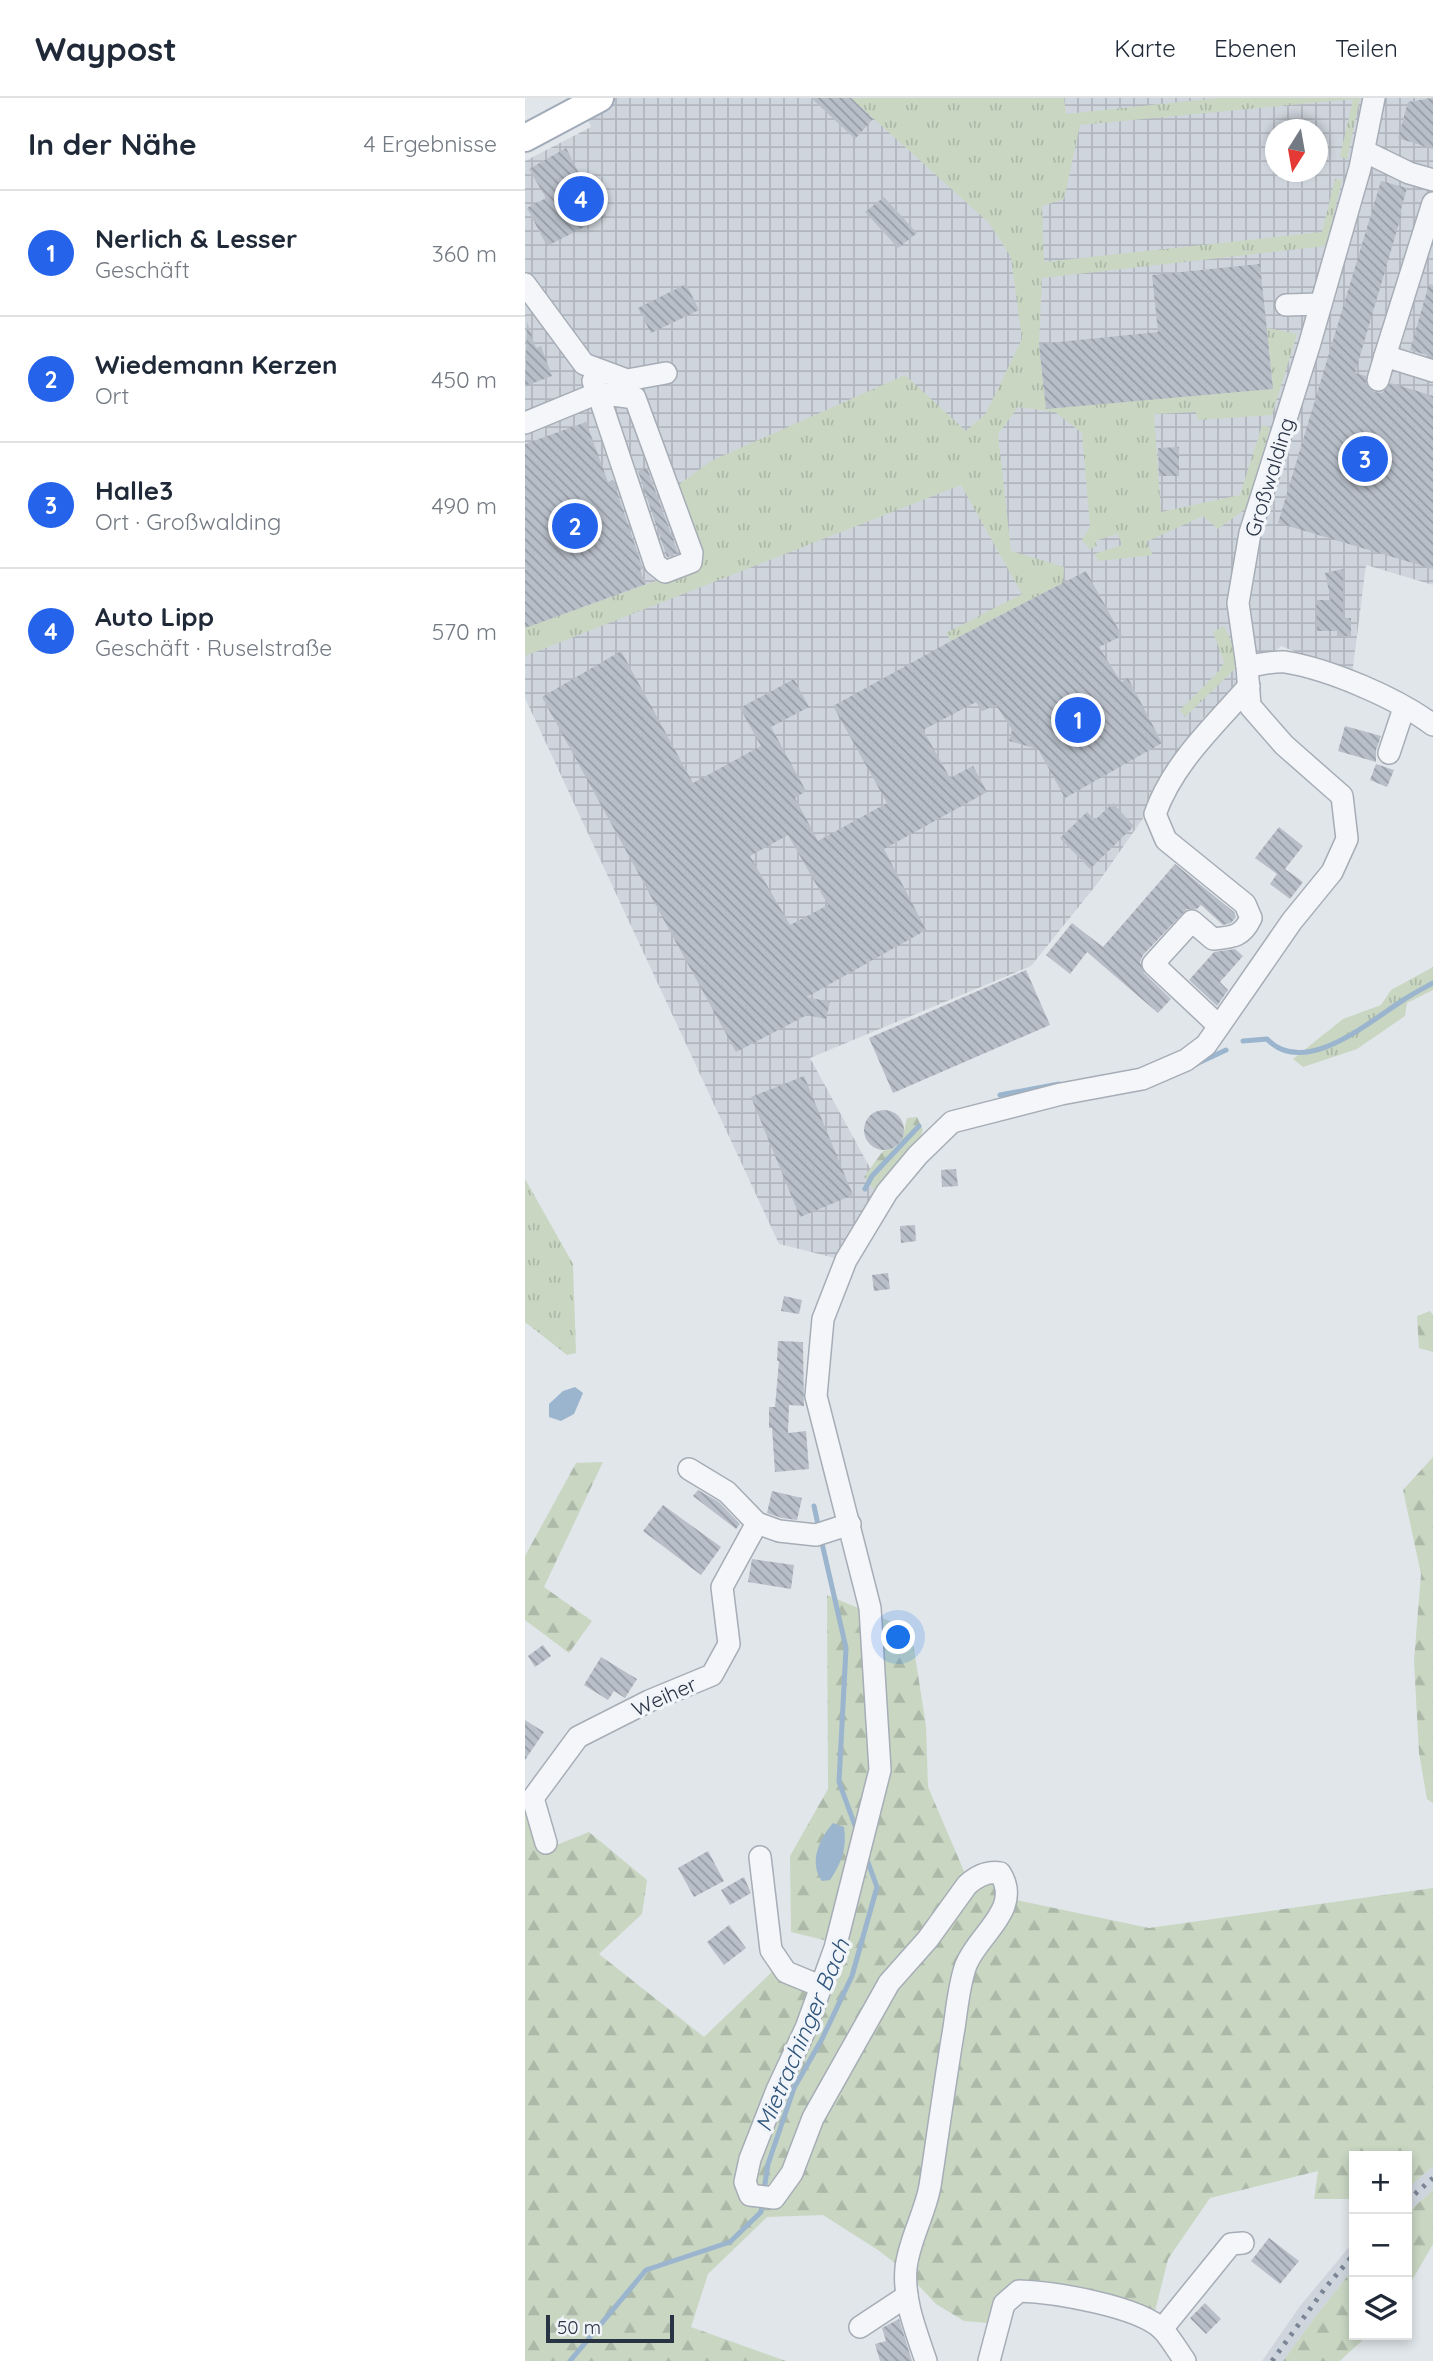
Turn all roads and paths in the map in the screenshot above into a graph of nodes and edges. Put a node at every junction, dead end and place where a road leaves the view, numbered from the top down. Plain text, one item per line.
1 (600, 98) edge
2 (1374, 98) edge
3 (570, 105) edge
4 (525, 138) edge
5 (1364, 151) junction
6 (1433, 180) edge
7 (1433, 203) edge
8 (526, 288) edge
9 (1321, 304) junction
10 (1286, 305) dead end
11 (1385, 356) junction
12 (584, 364) junction
13 (1433, 371) edge
14 (666, 373) dead end
15 (1378, 380) dead end
16 (598, 393) junction
17 (525, 423) edge
18 (1248, 676) junction
19 (1404, 708) junction
20 (1433, 725) edge
21 (1389, 753) dead end
22 (1219, 1026) junction
23 (689, 1469) dead end
24 (757, 1523) junction
25 (832, 1530) junction
26 (546, 1843) dead end
27 (760, 1857) dead end
28 (820, 1986) junction
29 (1243, 2243) dead end
30 (907, 2296) junction
31 (860, 2327) dead end
32 (1162, 2329) junction
33 (926, 2361) edge
34 (989, 2361) edge
35 (1185, 2361) edge

1 - 3 main road
2 - 5 street, Großwalding
3 - 4 main road
5 - 6 street
5 - 9 street, Großwalding
7 - 11 street
8 - 12 street
9 - 10 street
9 - 18 street, Großwalding
11 - 13 street
11 - 15 street
12 - 14 street
12 - 16 street
16 - 16 street
16 - 17 street
18 - 19 street
18 - 22 street, Großwalding
18 - 22 street
19 - 20 street
19 - 21 street
22 - 25 street, Großwalding
23 - 24 street
24 - 25 street
24 - 26 street, Weiher
25 - 28 street
27 - 28 street
28 - 30 street
29 - 32 street
30 - 31 street
30 - 33 street
32 - 34 street
32 - 35 street

